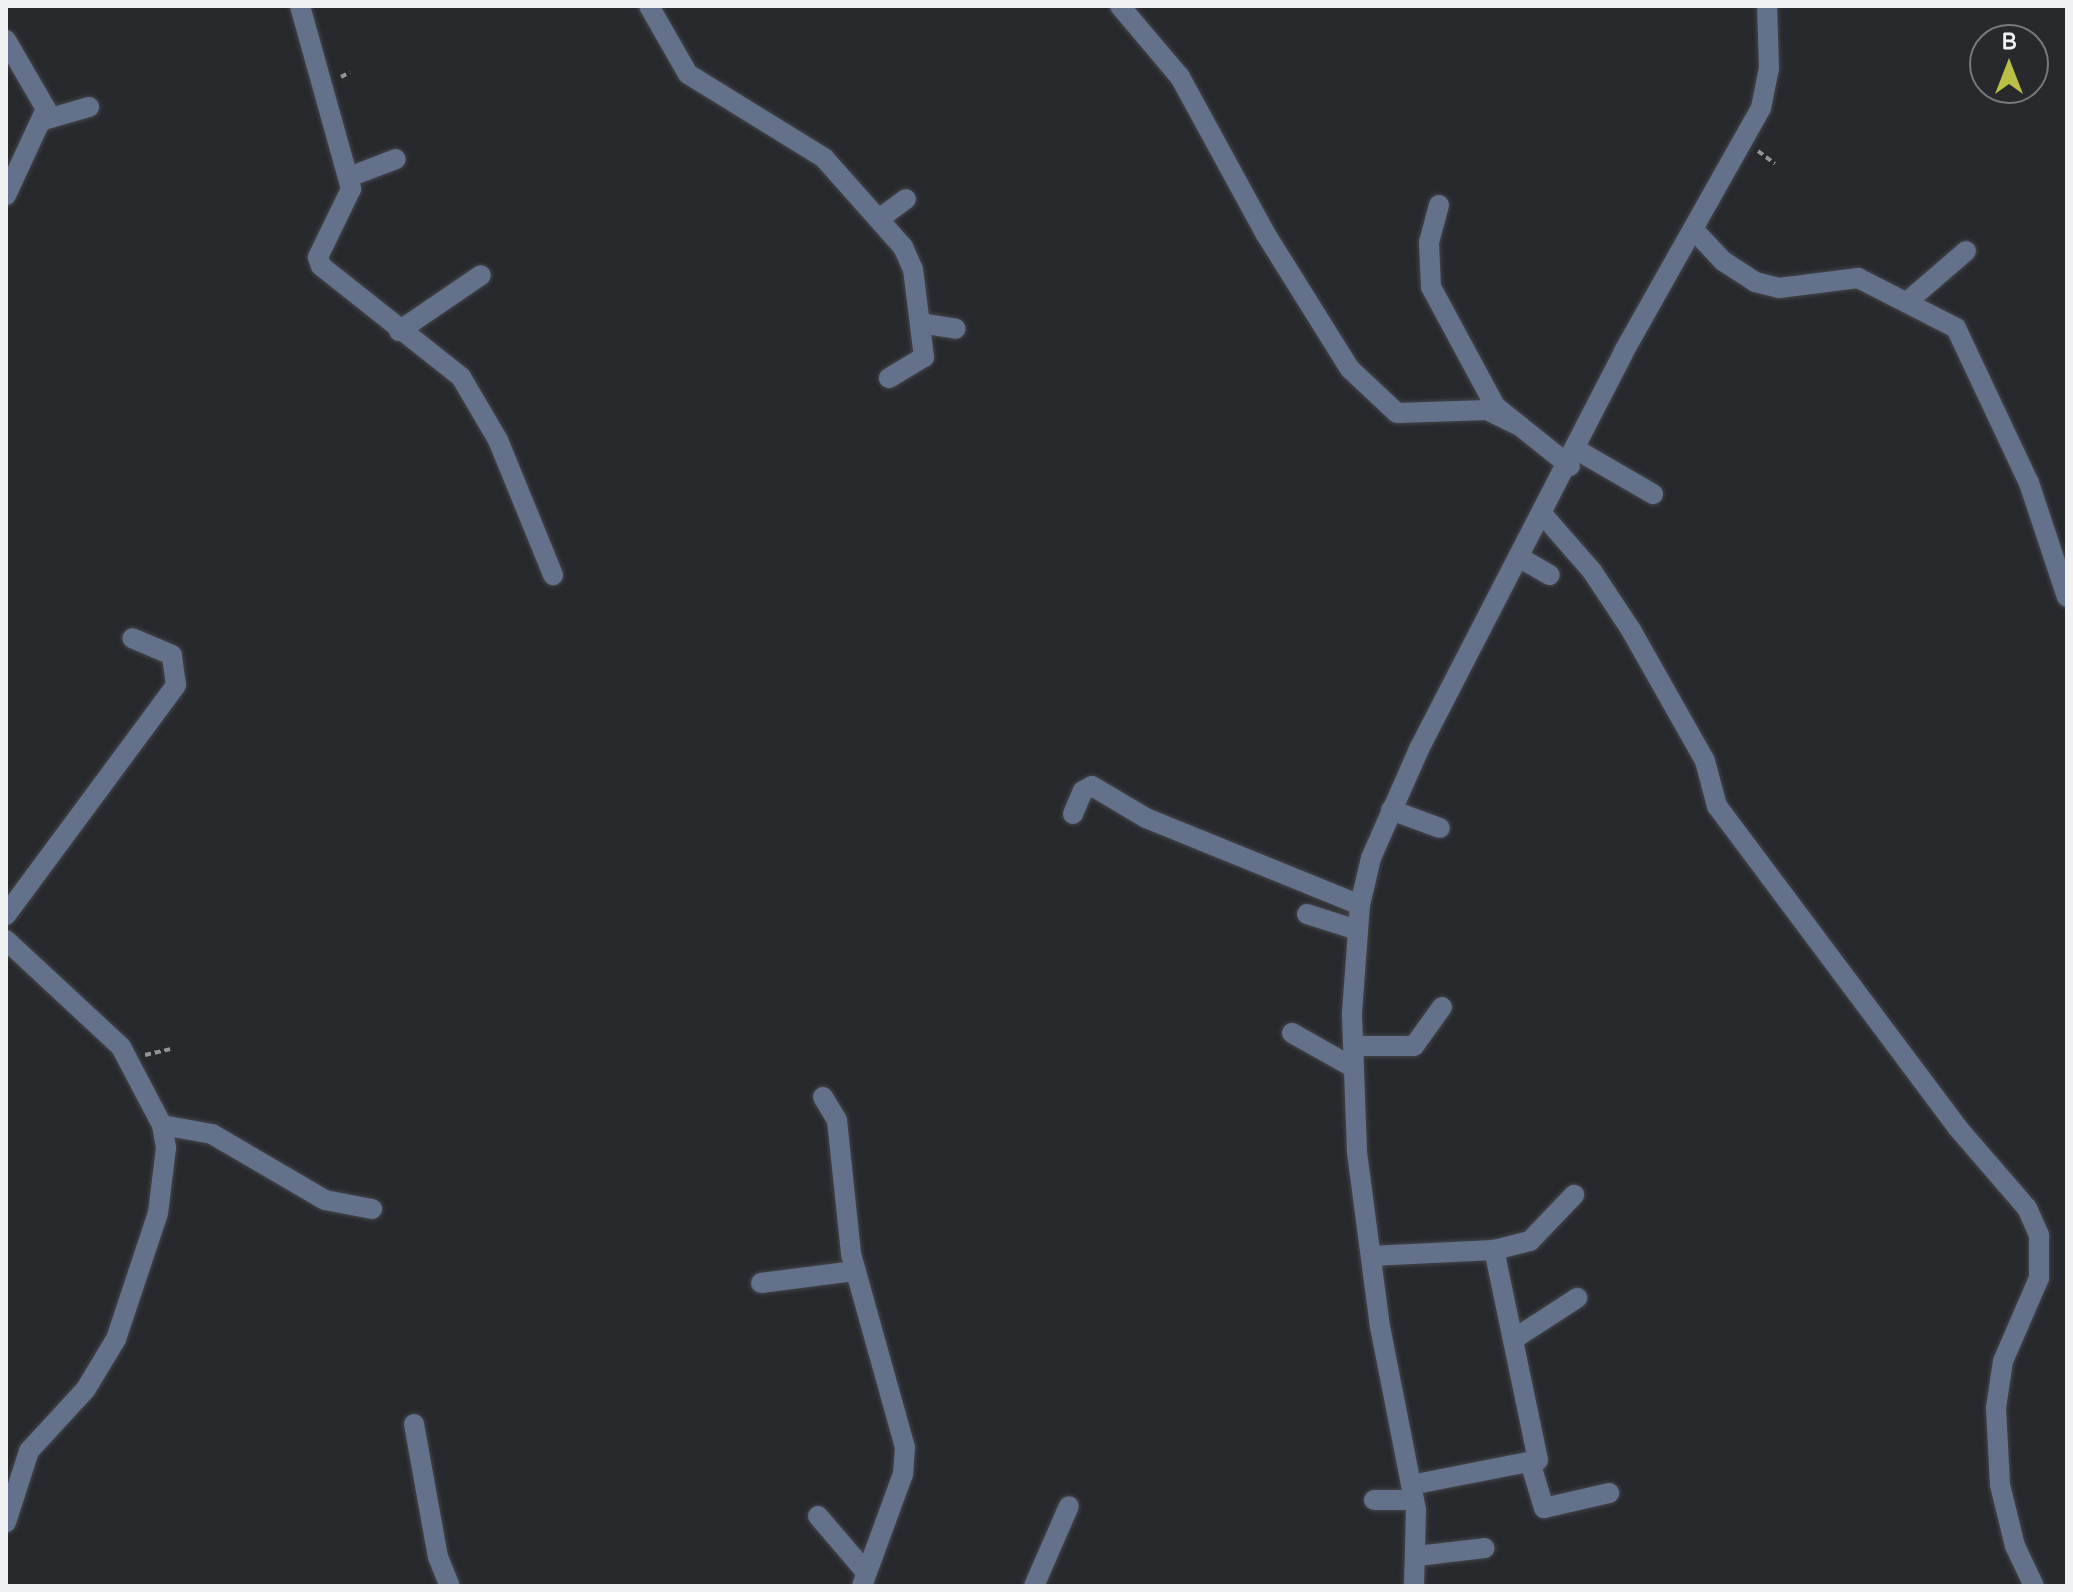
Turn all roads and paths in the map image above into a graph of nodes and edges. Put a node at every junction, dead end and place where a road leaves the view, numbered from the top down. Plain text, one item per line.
1 (300, 6) edge
2 (649, 6) edge
3 (1120, 6) edge
4 (1767, 6) edge
5 (6, 40) edge
6 (89, 107) dead end
7 (44, 120) junction
8 (396, 159) dead end
9 (349, 177) junction
10 (6, 195) edge
11 (906, 199) dead end
12 (1439, 205) dead end
13 (880, 218) junction
14 (1693, 229) junction
15 (1966, 251) dead end
16 (481, 275) dead end
17 (1907, 302) junction
18 (920, 323) junction
19 (956, 329) dead end
20 (399, 331) junction
21 (889, 378) dead end
22 (1520, 426) junction
23 (1573, 458) junction
24 (1653, 494) dead end
25 (1544, 516) junction
26 (1522, 559) junction
27 (553, 575) dead end
28 (1550, 575) dead end
29 (2067, 597) edge
30 (132, 638) dead end
31 (1391, 810) junction
32 (1073, 814) dead end
33 (1440, 828) dead end
34 (1360, 905) junction
35 (1307, 914) dead end
36 (6, 915) edge
37 (1357, 930) junction
38 (6, 940) edge
39 (1442, 1007) dead end
40 (1292, 1033) dead end
41 (1354, 1046) junction
42 (1354, 1068) junction
43 (823, 1097) dead end
44 (162, 1125) junction
45 (1574, 1195) dead end
46 (372, 1209) dead end
47 (1494, 1250) junction
48 (1371, 1256) junction
49 (855, 1271) junction
50 (761, 1283) dead end
51 (1577, 1298) dead end
52 (1517, 1337) junction
53 (414, 1424) dead end
54 (1531, 1465) junction
55 (1413, 1492) junction
56 (1609, 1493) dead end
57 (1374, 1500) dead end
58 (1069, 1506) dead end
59 (818, 1516) dead end
60 (6, 1522) edge
61 (1485, 1548) dead end
62 (1417, 1556) junction
63 (864, 1579) edge
64 (450, 1586) edge
65 (1034, 1586) edge
66 (1414, 1586) edge
67 (2034, 1586) edge

1 - 9 street
2 - 13 street
3 - 22 street
4 - 14 street
5 - 7 street
6 - 7 street
7 - 10 street
8 - 9 street
9 - 20 street
11 - 13 street
12 - 22 street
13 - 18 street
14 - 17 street
14 - 23 street
15 - 17 street
16 - 20 street
17 - 29 street
18 - 19 street
18 - 21 street
20 - 27 street
22 - 23 street
23 - 24 street
23 - 25 street
25 - 26 street
25 - 67 street
26 - 28 street
26 - 31 street
30 - 36 street
31 - 33 street
31 - 34 street
32 - 34 street
34 - 37 street
35 - 37 street
37 - 41 street
38 - 44 street
39 - 41 street
40 - 42 street
41 - 42 street
42 - 48 street
43 - 49 street
44 - 46 street
44 - 60 street
45 - 47 street
47 - 48 street
47 - 52 street
48 - 55 street
49 - 50 street
49 - 63 street
51 - 52 street
52 - 54 street
53 - 64 street
54 - 55 street
54 - 56 street
55 - 57 street
55 - 62 street
58 - 65 street
59 - 63 street
61 - 62 street
62 - 66 street

